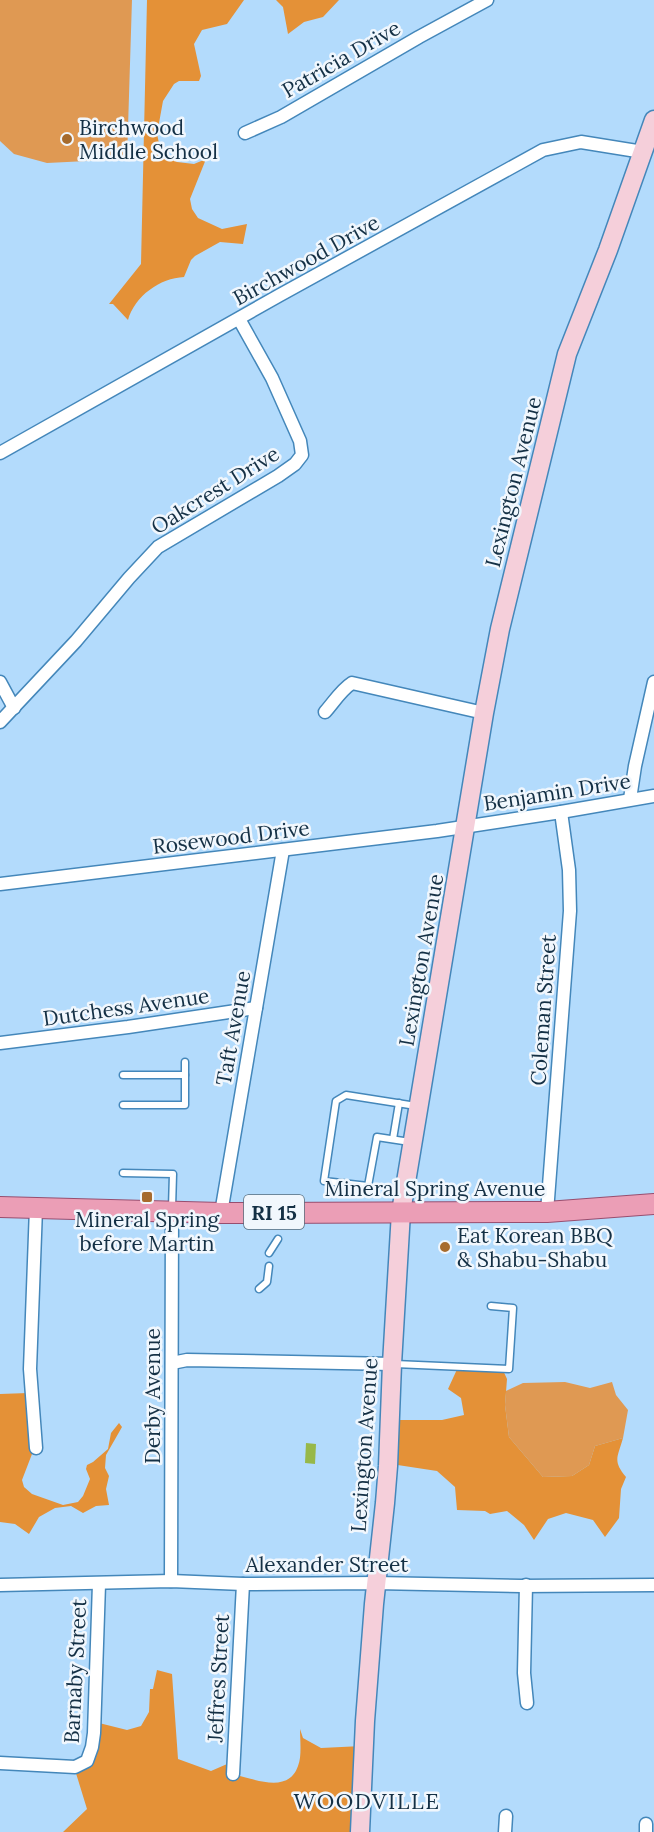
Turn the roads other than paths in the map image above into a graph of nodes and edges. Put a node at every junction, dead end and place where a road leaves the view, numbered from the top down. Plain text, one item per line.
1 (487, 0) edge
2 (654, 120) edge
3 (245, 133) dead end
4 (643, 152) junction
5 (239, 319) junction
6 (0, 453) edge
7 (0, 682) edge
8 (654, 682) edge
9 (14, 708) junction
10 (325, 712) dead end
11 (484, 713) junction
12 (0, 722) edge
13 (654, 796) edge
14 (630, 800) junction
15 (561, 812) junction
16 (467, 826) junction
17 (283, 850) junction
18 (0, 884) edge
19 (256, 1008) junction
20 (0, 1043) edge
21 (185, 1062) dead end
22 (123, 1075) dead end
23 (185, 1075) junction
24 (399, 1103) junction
25 (123, 1105) dead end
26 (419, 1106) junction
27 (393, 1139) junction
28 (413, 1142) junction
29 (123, 1173) dead end
30 (654, 1204) edge
31 (0, 1207) edge
32 (36, 1208) junction
33 (172, 1210) junction
34 (401, 1212) junction
35 (548, 1212) junction
36 (221, 1213) junction
37 (278, 1239) dead end
38 (269, 1253) dead end
39 (269, 1266) dead end
40 (259, 1289) dead end
41 (491, 1306) dead end
42 (172, 1363) junction
43 (392, 1364) junction
44 (36, 1448) dead end
45 (171, 1581) junction
46 (376, 1583) junction
47 (99, 1584) junction
48 (243, 1584) junction
49 (0, 1585) edge
50 (526, 1585) junction
51 (654, 1585) edge
52 (526, 1703) dead end
53 (0, 1763) edge
54 (233, 1774) dead end
55 (506, 1816) dead end
56 (360, 1832) edge
57 (505, 1832) edge

1 - 3 street, Patricia Drive
2 - 4 street, Lexington Avenue
4 - 5 street, Birchwood Drive
4 - 11 street, Lexington Avenue
5 - 6 street, Birchwood Drive
5 - 9 street, Oakcrest Drive
7 - 9 street
8 - 14 street
9 - 12 street, Oakcrest Drive
10 - 11 street
11 - 16 street, Lexington Avenue
13 - 14 street, Benjamin Drive
14 - 15 street, Benjamin Drive
15 - 16 street, Benjamin Drive
15 - 35 street, Coleman Street
16 - 17 street, Rosewood Drive
16 - 26 street, Lexington Avenue
17 - 18 street, Rosewood Drive
17 - 19 street, Taft Avenue
19 - 20 street, Dutchess Avenue
19 - 36 street, Taft Avenue
21 - 23 lane
22 - 23 lane
23 - 25 lane
24 - 26 lane
24 - 27 lane
24 - 27 lane
26 - 28 street, Lexington Avenue
27 - 28 lane
28 - 34 street, Lexington Avenue
29 - 33 lane
30 - 35 main road, Mineral Spring Avenue / RI 15
31 - 32 main road, Mineral Spring Avenue / RI 15
32 - 33 main road, Mineral Spring Avenue / RI 15
32 - 44 street
33 - 36 main road, Mineral Spring Avenue / RI 15
33 - 42 street, Derby Avenue
34 - 35 main road, Mineral Spring Avenue / RI 15
34 - 36 main road, Mineral Spring Avenue / RI 15
34 - 43 street, Lexington Avenue
37 - 38 lane
39 - 40 lane
41 - 43 lane
42 - 43 street
42 - 45 street, Derby Avenue
43 - 46 street, Lexington Avenue
45 - 47 street, Alexander Street
45 - 48 street, Alexander Street
46 - 48 street, Alexander Street
46 - 50 street, Alexander Street
46 - 56 street, Lexington Avenue
47 - 49 street, Alexander Street
47 - 53 street, Barnaby Street
48 - 54 street, Jeffres Street
50 - 51 street, Alexander Street
50 - 52 street
55 - 57 street

